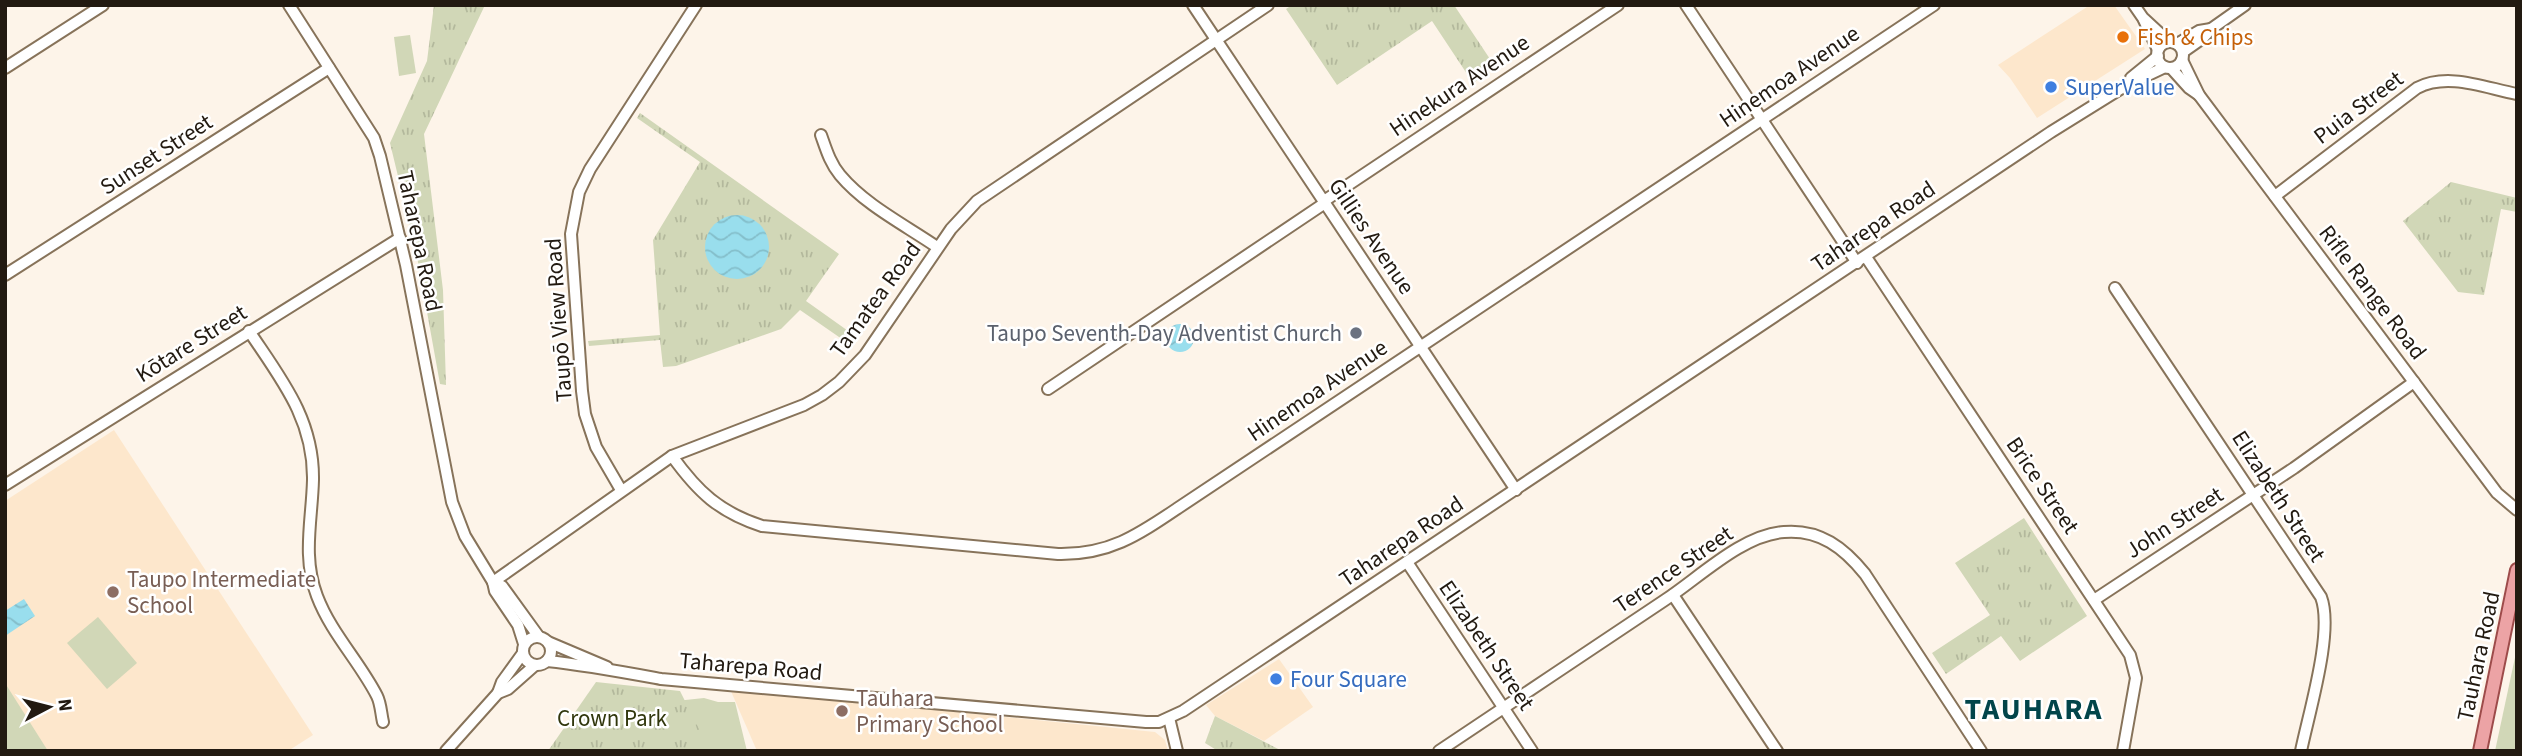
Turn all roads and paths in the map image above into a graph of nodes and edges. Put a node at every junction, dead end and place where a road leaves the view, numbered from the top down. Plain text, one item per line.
1 (103, 5) edge
2 (289, 5) edge
3 (696, 5) edge
4 (1193, 5) edge
5 (1268, 5) edge
6 (1618, 5) edge
7 (1686, 5) edge
8 (1934, 5) edge
9 (2134, 5) edge
10 (2245, 5) edge
11 (2143, 18) junction
12 (1216, 40) junction
13 (2178, 50) junction
14 (2158, 53) junction
15 (2168, 67) junction
16 (5, 68) edge
17 (329, 68) junction
18 (2125, 86) junction
19 (2517, 94) edge
20 (2199, 95) junction
21 (1761, 120) junction
22 (821, 135) dead end
23 (2275, 195) junction
24 (1325, 202) junction
25 (400, 238) junction
26 (937, 247) junction
27 (1861, 260) junction
28 (5, 275) edge
29 (2116, 288) dead end
30 (249, 331) junction
31 (1421, 346) junction
32 (2414, 382) junction
33 (1048, 389) dead end
34 (672, 456) junction
35 (5, 485) edge
36 (621, 490) junction
37 (1516, 490) junction
38 (2253, 495) junction
39 (2517, 510) edge
40 (1407, 562) junction
41 (2517, 570) edge
42 (493, 582) junction
43 (1673, 595) junction
44 (2094, 600) junction
45 (543, 639) junction
46 (523, 649) junction
47 (547, 661) junction
48 (534, 666) junction
49 (609, 668) junction
50 (498, 693) junction
51 (1504, 708) junction
52 (1169, 718) junction
53 (383, 722) dead end
54 (446, 751) edge
55 (1177, 751) edge
56 (1439, 751) edge
57 (1532, 751) edge
58 (1777, 751) edge
59 (1980, 751) edge
60 (2123, 751) edge
61 (2301, 751) edge
62 (2480, 751) edge

1 - 16 street
2 - 17 street, Taharepa Road
3 - 36 street, Taupō View Road
4 - 12 street, Gillies Avenue
5 - 12 street, Tamatea Road
6 - 24 street, Hinekura Avenue
7 - 21 street, Brice Street
8 - 21 street, Hinemoa Avenue
9 - 11 street, Rifle Range Road
10 - 13 street
11 - 13 street, Rifle Range Road
11 - 14 street, Rifle Range Road
12 - 24 street, Gillies Avenue
12 - 26 street, Tamatea Road
13 - 14 street, Taharepa Road
13 - 15 street, Taharepa Road
13 - 20 street, Rifle Range Road
14 - 15 street, Rifle Range Road
14 - 18 street, Taharepa Road
15 - 18 street, Taharepa Road
15 - 20 street, Rifle Range Road
17 - 25 street, Taharepa Road
17 - 28 street, Sunset Street
18 - 27 street, Taharepa Road
19 - 23 street, Puia Street
20 - 23 street, Rifle Range Road
21 - 27 street, Brice Street
21 - 31 street, Hinemoa Avenue
22 - 26 street
23 - 32 street, Rifle Range Road
24 - 31 street, Gillies Avenue
24 - 33 street, Hinekura Avenue
25 - 30 street, Kōtare Street
25 - 42 street, Taharepa Road
26 - 34 street, Tamatea Road
27 - 37 street, Taharepa Road
27 - 44 street, Brice Street
29 - 38 street, Elizabeth Street
30 - 35 street, Kōtare Street
30 - 53 street
31 - 34 street, Hinemoa Avenue
31 - 37 street, Gillies Avenue
32 - 38 street, John Street
32 - 39 street, Rifle Range Road
34 - 36 street, Tamatea Road
36 - 42 street, Tamatea Road
37 - 40 street, Taharepa Road
38 - 44 street, John Street
38 - 61 street, Elizabeth Street
40 - 51 street, Elizabeth Street
40 - 52 street, Taharepa Road
41 - 62 main road, Tauhara Road
42 - 45 street, Taharepa Road
42 - 46 street, Taharepa Road
43 - 51 street, Terence Street
43 - 58 street
43 - 59 street, Terence Street
44 - 60 street, Brice Street
45 - 46 street
45 - 47 street
45 - 49 street, Taharepa Road
46 - 48 street, Taharepa Road
46 - 50 street
47 - 48 street
47 - 49 street, Taharepa Road
48 - 50 street
49 - 52 street, Taharepa Road
50 - 54 street
51 - 56 street, Terence Street
51 - 57 street, Elizabeth Street
52 - 55 street

